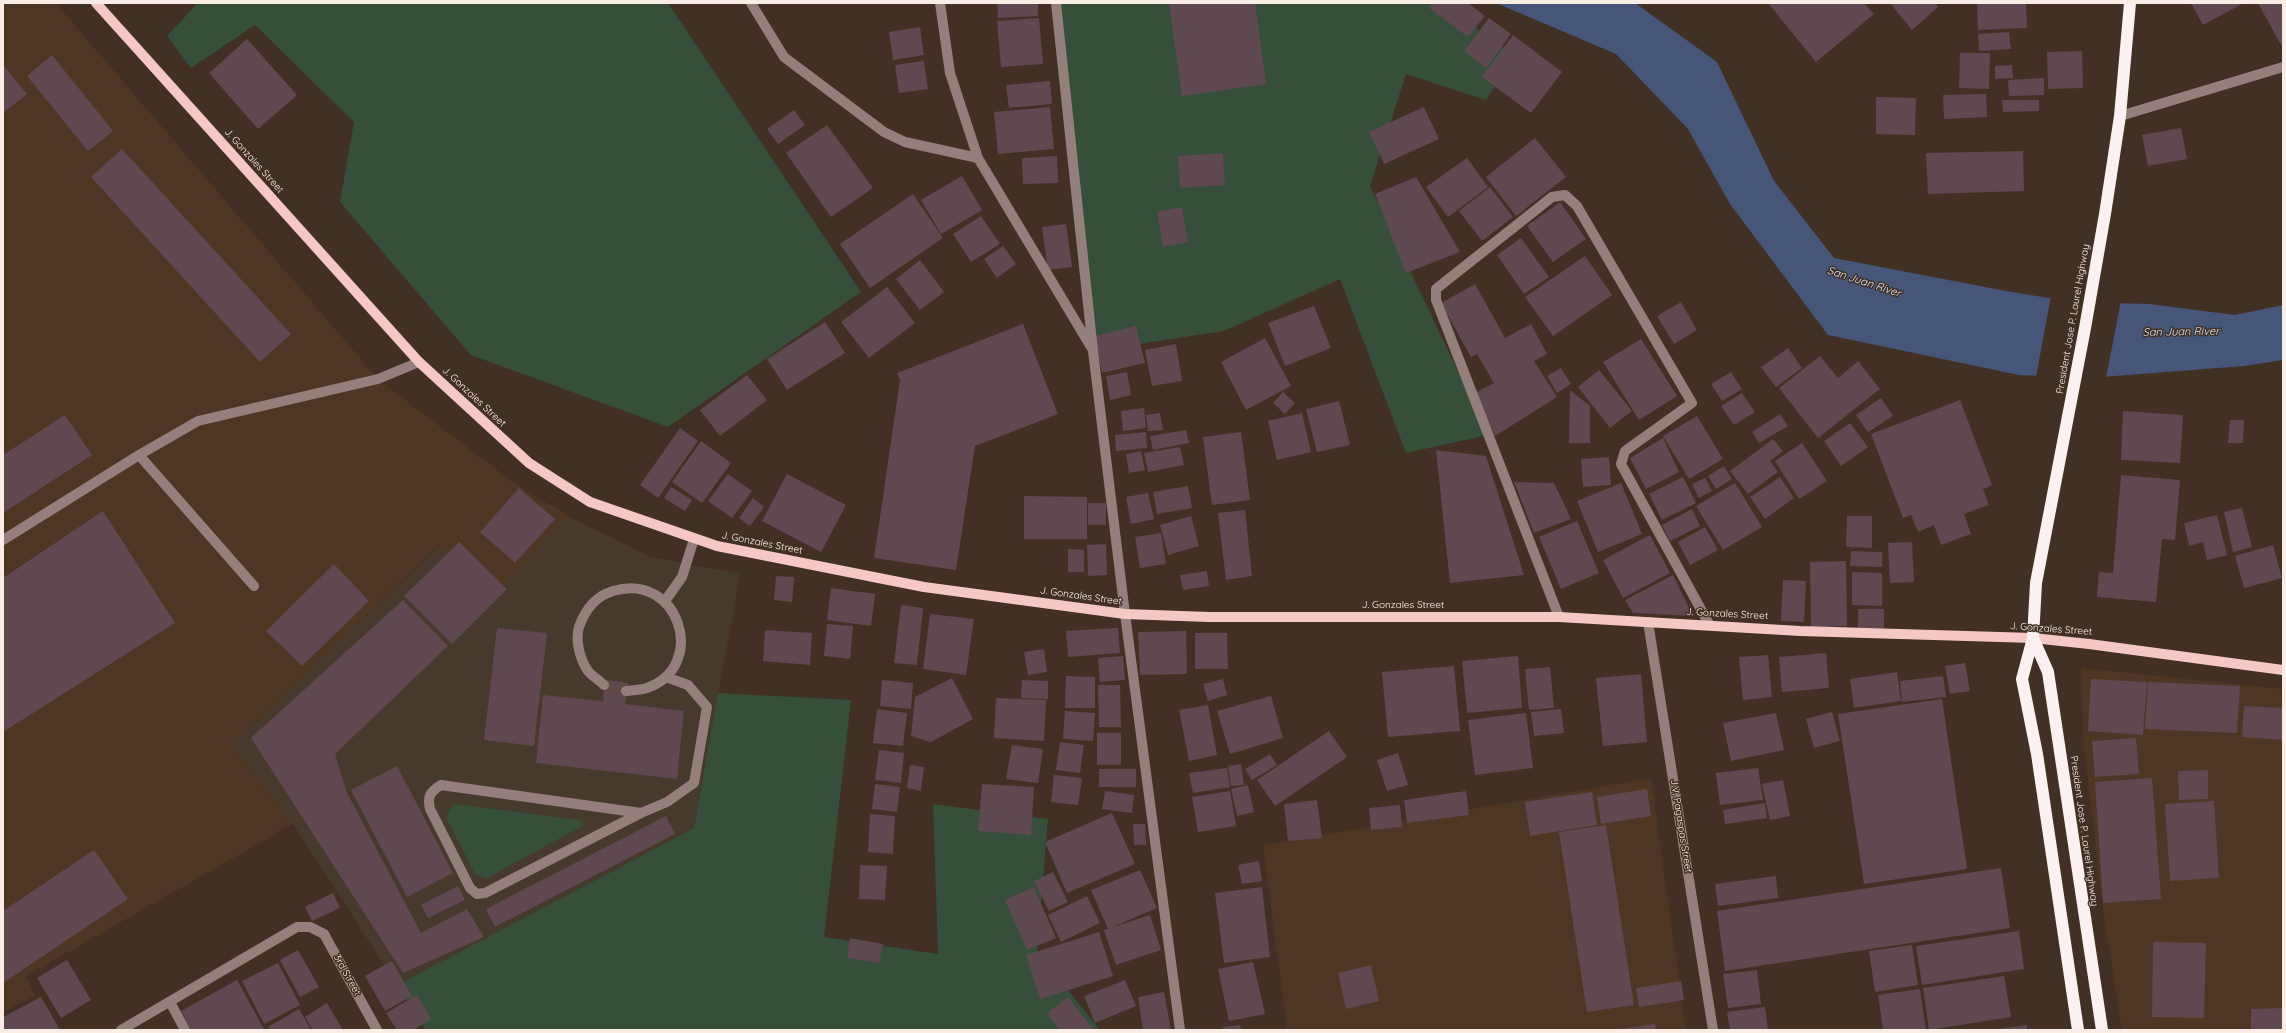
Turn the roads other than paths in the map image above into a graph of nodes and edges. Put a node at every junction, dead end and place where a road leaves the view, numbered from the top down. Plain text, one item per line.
1 (96, 3) edge
2 (751, 3) edge
3 (940, 3) edge
4 (1056, 3) edge
5 (2130, 3) edge
6 (2283, 67) edge
7 (2120, 116) junction
8 (978, 158) junction
9 (1093, 351) junction
10 (418, 362) junction
11 (139, 455) junction
12 (694, 539) junction
13 (3, 540) edge
14 (254, 586) dead end
15 (665, 601) junction
16 (1125, 614) junction
17 (1559, 617) junction
18 (1648, 622) junction
19 (1709, 624) junction
20 (2033, 638) junction
21 (2283, 670) edge
22 (666, 677) junction
23 (604, 685) tunnel mouth
24 (626, 691) tunnel mouth
25 (641, 813) junction
26 (170, 1002) junction
27 (121, 1030) edge
28 (185, 1030) edge
29 (377, 1030) edge
30 (1180, 1030) edge
31 (1713, 1030) edge
32 (2078, 1030) edge
33 (2102, 1030) edge

1 - 10 main road, J. Gonzales Street
2 - 8 street
3 - 8 street
4 - 9 street
5 - 7 highway, President Jose P. Laurel Highway
6 - 7 street
7 - 20 highway, President Jose P. Laurel Highway
8 - 9 street
9 - 16 street
10 - 11 street
10 - 12 main road, J. Gonzales Street
11 - 13 street
11 - 14 street
12 - 15 street
12 - 16 main road, J. Gonzales Street
15 - 22 street
15 - 23 street
16 - 17 main road, J. Gonzales Street
16 - 30 street
17 - 18 main road, J. Gonzales Street
17 - 19 street
18 - 19 main road, J. Gonzales Street
18 - 31 street, J.V. Pagaspas Street
19 - 20 main road, J. Gonzales Street
20 - 21 main road, J. Gonzales Street
20 - 32 highway, President Jose P. Laurel Highway
20 - 33 highway, President Jose P. Laurel Highway
22 - 24 street
22 - 25 street
25 - 25 street
26 - 27 street
26 - 28 street
26 - 29 street, 3rd Street

